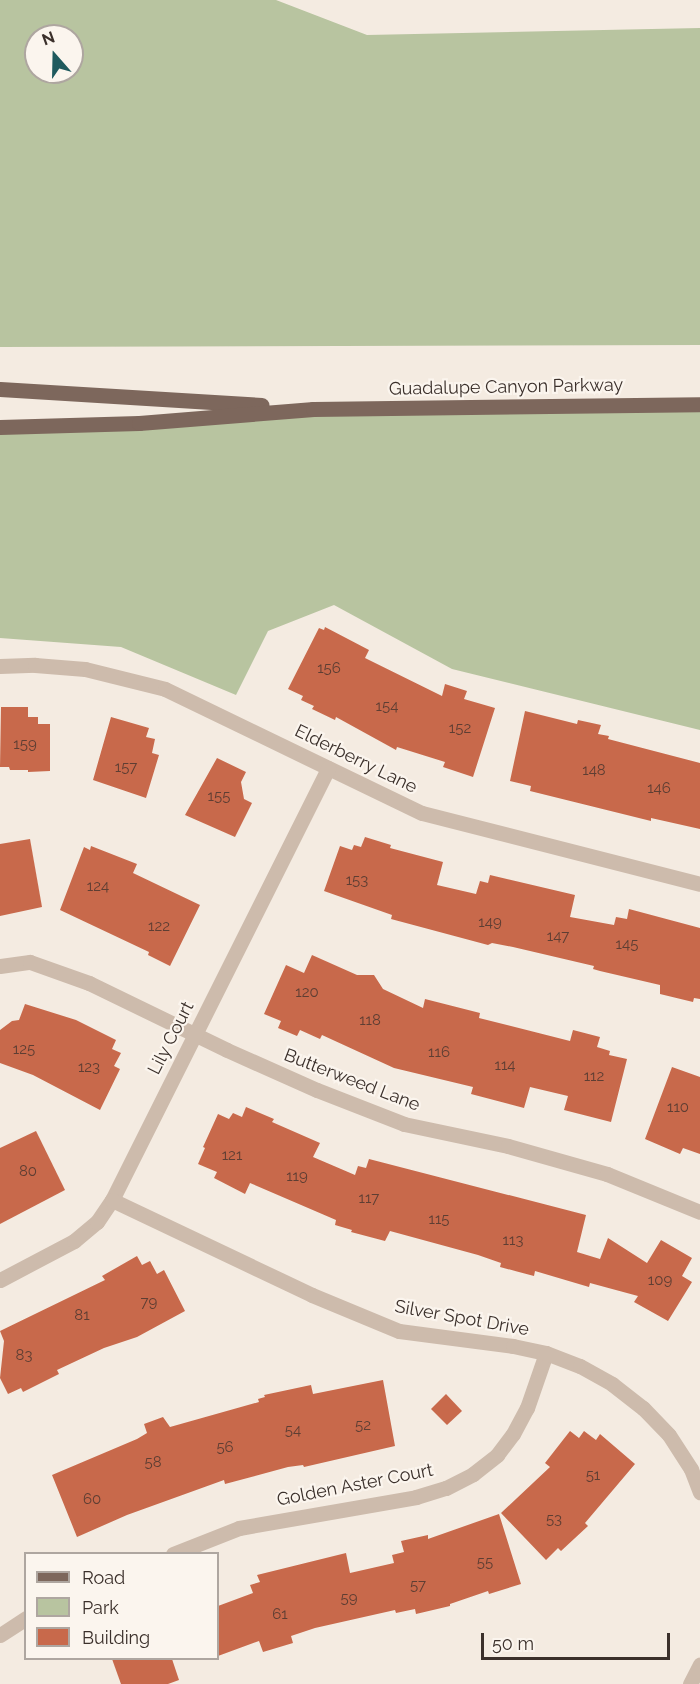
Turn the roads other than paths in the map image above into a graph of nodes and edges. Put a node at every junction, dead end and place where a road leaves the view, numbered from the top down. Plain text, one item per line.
1 (0, 389) edge
2 (700, 404) edge
3 (313, 409) junction
4 (0, 427) edge
5 (0, 666) edge
6 (328, 768) junction
7 (700, 884) edge
8 (0, 966) edge
9 (195, 1034) junction
10 (112, 1200) junction
11 (700, 1212) edge
12 (0, 1280) edge
13 (546, 1353) junction
14 (700, 1492) edge
15 (178, 1552) edge
16 (24, 1619) edge
17 (0, 1635) edge
18 (700, 1664) edge
19 (690, 1684) edge

1 - 3 main road, Guadalupe Canyon Parkway
2 - 3 main road, Guadalupe Canyon Parkway
3 - 4 main road, Guadalupe Canyon Parkway
5 - 6 street, Elderberry Lane
6 - 7 street, Elderberry Lane
6 - 9 street, Lily Court
8 - 9 street, Butterweed Lane
9 - 10 street, Lily Court
9 - 11 street, Butterweed Lane
10 - 12 street, Lily Court
10 - 13 street, Silver Spot Drive
13 - 14 street, Silver Spot Drive
13 - 15 street, Golden Aster Court
16 - 17 street
18 - 19 street

